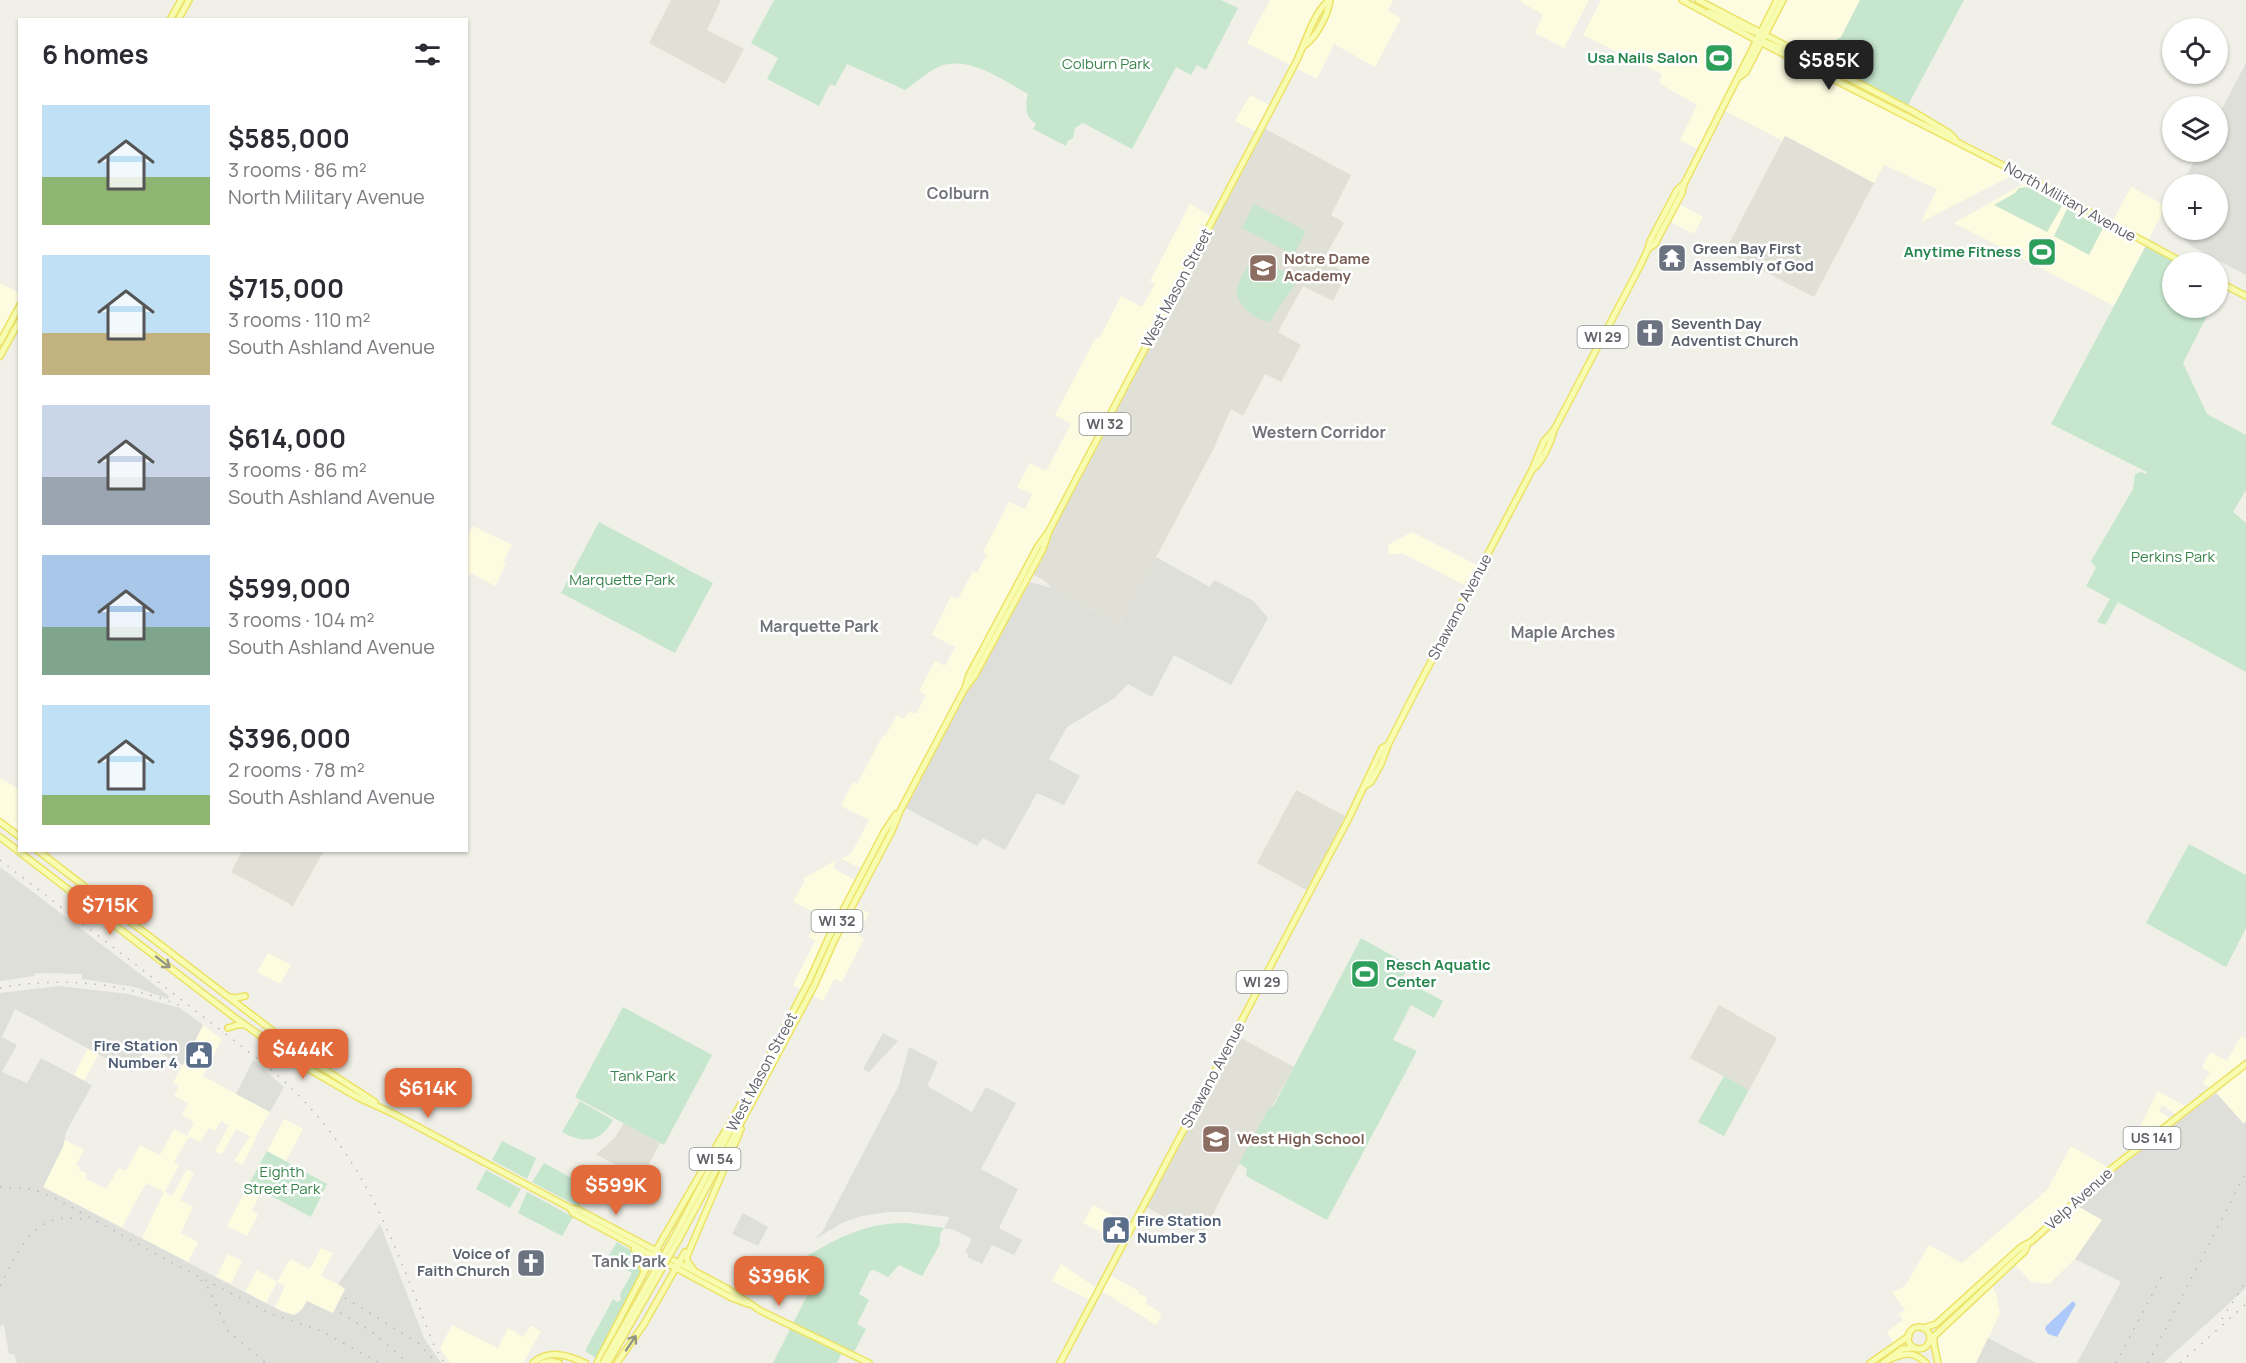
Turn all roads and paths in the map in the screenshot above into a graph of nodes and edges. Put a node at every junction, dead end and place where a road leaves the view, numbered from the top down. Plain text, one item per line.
1 (181, 0) edge
2 (189, 0) edge
3 (1330, 0) edge
4 (1682, 0) edge
5 (1698, 0) edge
6 (1777, 0) edge
7 (1783, 0) edge
8 (171, 18) edge
9 (179, 18) edge
10 (1761, 38) junction
11 (1958, 142) junction
12 (2163, 252) edge
13 (2228, 287) edge
14 (2246, 296) edge
15 (18, 309) edge
16 (18, 324) edge
17 (0, 342) edge
18 (0, 356) edge
19 (0, 822) edge
20 (18, 836) edge
21 (0, 837) edge
22 (18, 851) edge
23 (20, 852) edge
24 (40, 852) edge
25 (226, 996) junction
26 (245, 996) dead end
27 (248, 1027) junction
28 (228, 1028) dead end
29 (312, 1061) junction
30 (2246, 1064) edge
31 (308, 1069) junction
32 (758, 1084) junction
33 (392, 1113) junction
34 (570, 1209) junction
35 (697, 1229) junction
36 (676, 1238) junction
37 (630, 1244) junction
38 (2027, 1245) junction
39 (654, 1253) junction
40 (680, 1263) junction
41 (677, 1269) junction
42 (694, 1271) junction
43 (640, 1279) junction
44 (748, 1304) junction
45 (1923, 1329) junction
46 (1909, 1336) junction
47 (1932, 1338) junction
48 (1915, 1348) junction
49 (1885, 1362) edge
50 (533, 1363) edge
51 (542, 1363) edge
52 (559, 1363) edge
53 (585, 1363) edge
54 (597, 1363) edge
55 (603, 1363) edge
56 (608, 1363) edge
57 (617, 1363) edge
58 (869, 1363) edge
59 (1060, 1363) edge
60 (1870, 1363) edge
61 (1926, 1363) edge
62 (1938, 1363) edge

1 - 8 main road
2 - 9 main road
3 - 32 main road, West Mason Street / WI 32
4 - 10 main road
5 - 10 main road
6 - 10 main road, Shawano Avenue / WI 29
7 - 10 main road, Shawano Avenue / WI 29
10 - 11 main road, North Military Avenue
10 - 11 main road, North Military Avenue
10 - 59 main road, Shawano Avenue / WI 29
11 - 12 main road, North Military Avenue
13 - 14 main road
15 - 17 main road
16 - 18 main road
19 - 20 main road
21 -> 22 main road
23 -> 27 main road
24 - 25 main road
25 - 26 main road
25 - 29 main road
27 - 28 main road
27 - 31 main road
29 - 31 main road
29 - 33 main road
30 - 38 main road, Velp Avenue / US 141
31 - 33 main road
32 - 35 main road, WI 32
32 - 36 main road, West Mason Street / WI 54
32 - 39 main road, WI 32
33 - 34 main road
34 - 37 main road
34 - 39 main road
35 - 40 main road, WI 32
35 - 42 main road
36 - 55 main road, West Mason Street / WI 54, bridge
36 - 56 main road, West Mason Street / WI 54, bridge
37 - 39 main road
37 - 43 main road
38 - 45 main road, Velp Avenue / US 141
38 - 47 main road, Velp Avenue / US 141
39 - 40 main road
39 - 41 main road
39 - 43 main road
40 - 41 main road
40 - 42 main road
41 - 44 main road
57 -> 41 main road
42 - 44 main road
43 - 54 main road
44 - 58 main road
45 - 46 main road
45 - 47 main road
46 - 48 main road
46 - 60 main road
47 - 48 main road
47 - 62 main road
48 - 49 main road
49 - 61 main road
50 - 53 main road
51 - 52 main road

